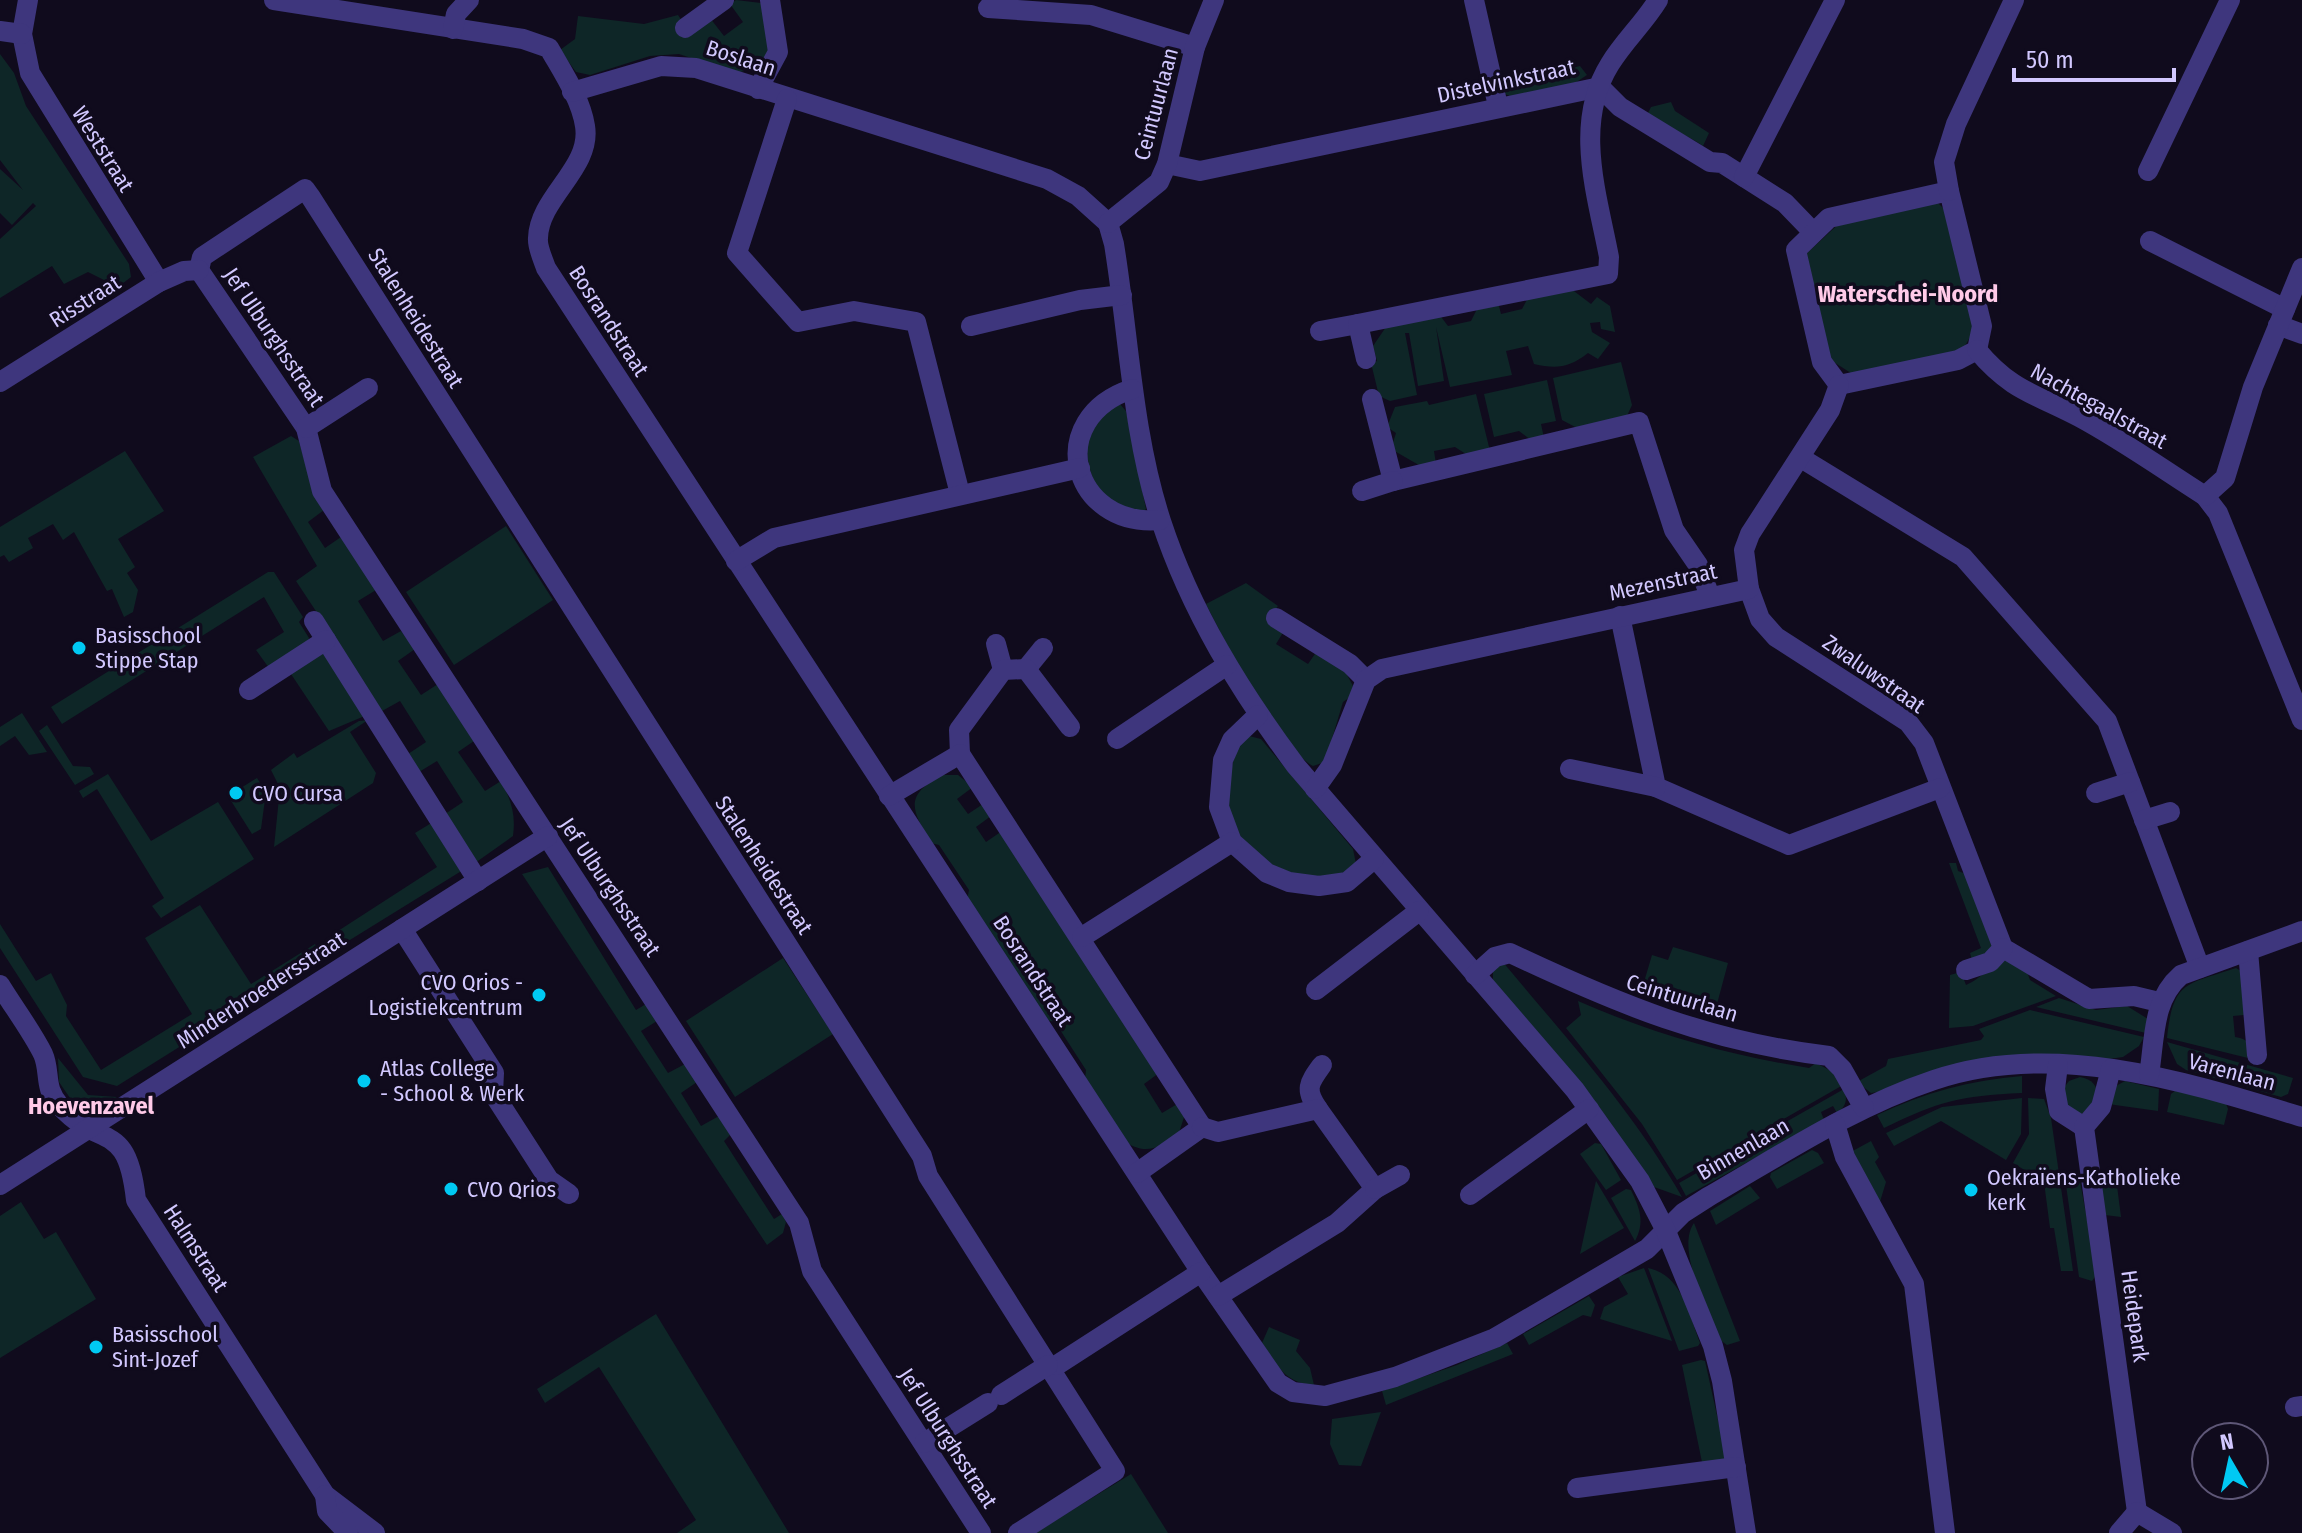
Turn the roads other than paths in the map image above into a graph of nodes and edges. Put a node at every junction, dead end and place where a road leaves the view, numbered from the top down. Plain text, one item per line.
1 (28, 0) edge
2 (274, 0) edge
3 (469, 0) edge
4 (724, 0) edge
5 (770, 0) edge
6 (1214, 0) edge
7 (1474, 0) edge
8 (1658, 0) edge
9 (1835, 0) edge
10 (2014, 0) edge
11 (2230, 0) edge
12 (988, 8) dead end
13 (364, 9) edge
14 (685, 28) dead end
15 (453, 29) junction
16 (0, 31) edge
17 (22, 34) junction
18 (1195, 47) junction
19 (1600, 87) junction
20 (758, 89) junction
21 (572, 92) junction
22 (787, 99) junction
23 (1498, 106) junction
24 (1167, 164) junction
25 (2148, 171) dead end
26 (1744, 177) junction
27 (1949, 191) junction
28 (1108, 223) junction
29 (1813, 232) junction
30 (2150, 241) dead end
31 (2302, 268) edge
32 (199, 270) junction
33 (159, 282) junction
34 (1122, 295) junction
35 (2282, 317) junction
36 (1358, 324) junction
37 (971, 326) dead end
38 (1320, 331) dead end
39 (2302, 334) edge
40 (1977, 350) junction
41 (1366, 359) dead end
42 (0, 382) edge
43 (1839, 385) junction
44 (368, 388) dead end
45 (1132, 389) junction
46 (1372, 399) dead end
47 (306, 428) junction
48 (1801, 458) junction
49 (1080, 468) junction
50 (1393, 481) junction
51 (1362, 491) dead end
52 (960, 494) junction
53 (2205, 496) junction
54 (1160, 520) junction
55 (736, 561) junction
56 (1749, 589) junction
57 (1710, 596) junction
58 (1620, 616) junction
59 (1276, 618) dead end
60 (314, 621) dead end
61 (326, 640) junction
62 (996, 644) dead end
63 (1043, 648) dead end
64 (1227, 665) junction
65 (1026, 669) junction
66 (1003, 670) junction
67 (1366, 680) junction
68 (249, 690) dead end
69 (1258, 715) junction
70 (2302, 720) edge
71 (1070, 727) dead end
72 (1117, 739) dead end
73 (960, 754) junction
74 (1570, 769) dead end
75 (2130, 782) junction
76 (1656, 787) junction
77 (1940, 788) junction
78 (1315, 789) junction
79 (2096, 793) dead end
80 (889, 796) junction
81 (2170, 812) dead end
82 (2144, 820) junction
83 (548, 836) junction
84 (1232, 842) junction
85 (1374, 859) junction
86 (478, 881) junction
87 (1419, 911) junction
88 (402, 929) junction
89 (2302, 931) edge
90 (1082, 937) junction
91 (2003, 948) junction
92 (2248, 951) junction
93 (2200, 968) junction
94 (1966, 970) dead end
95 (1475, 975) junction
96 (0, 985) edge
97 (1316, 990) dead end
98 (2159, 1002) junction
99 (2257, 1055) dead end
100 (1322, 1065) dead end
101 (2058, 1065) junction
102 (2111, 1069) junction
103 (2149, 1075) junction
104 (1864, 1108) junction
105 (1318, 1109) junction
106 (1589, 1109) junction
107 (2302, 1117) edge
108 (1835, 1124) junction
109 (1202, 1127) junction
110 (2084, 1127) junction
111 (89, 1128) junction
112 (1137, 1173) junction
113 (1400, 1175) dead end
114 (0, 1185) edge
115 (1375, 1189) junction
116 (569, 1194) dead end
117 (1470, 1195) dead end
118 (1665, 1229) junction
119 (1201, 1272) junction
120 (1218, 1296) junction
121 (1053, 1365) junction
122 (1325, 1396) joint
123 (924, 1443) junction
124 (1736, 1467) junction
125 (1577, 1488) dead end
126 (325, 1495) junction
127 (2137, 1512) junction
128 (348, 1533) edge
129 (375, 1533) edge
130 (981, 1533) edge
131 (1018, 1533) edge
132 (1746, 1533) edge
133 (1945, 1533) edge
134 (2119, 1533) edge
135 (2172, 1533) edge

1 - 17 street, Weststraat
2 - 13 street
3 - 15 street
4 - 14 street
5 - 20 street
6 - 18 street, Ceintuurlaan
7 - 23 street
8 - 19 street
9 - 26 street
10 - 27 street
11 - 25 street
12 - 18 street
13 - 15 street
15 - 21 street
16 - 17 street
17 - 33 street, Weststraat
18 - 24 street, Ceintuurlaan
19 - 23 street, Distelvinkstraat
19 - 26 street, Distelvinkstraat
19 - 36 street
20 - 21 street, Boslaan
20 - 22 street, Boslaan
21 - 55 street, Bosrandstraat
22 - 28 street, Boslaan
22 - 52 street
23 - 24 street, Distelvinkstraat
24 - 28 street, Ceintuurlaan
26 - 29 street, Distelvinkstraat
27 - 29 street
27 - 40 street
28 - 34 street
29 - 43 street
30 - 35 street
31 - 35 street
32 - 33 street, Risstraat
32 - 47 street, Jef Ulburghsstraat
32 - 121 street, Stalenheidestraat
33 - 42 street, Risstraat
34 - 37 street
34 - 45 street
35 - 39 street
35 - 53 street
36 - 38 street
36 - 41 street
40 - 43 street
40 - 53 street, Nachtegaalstraat
43 - 48 street, Mezenstraat
44 - 47 street
45 - 49 street
45 - 54 street
46 - 50 street
47 - 83 street, Jef Ulburghsstraat
48 - 56 street, Mezenstraat
48 - 75 street
49 - 52 street
49 - 54 street
50 - 51 street
50 - 57 street
52 - 55 street
53 - 70 street, Nachtegaalstraat
54 - 64 street
55 - 80 street, Bosrandstraat
56 - 57 street, Mezenstraat
56 - 77 street, Zwaluwstraat
57 - 58 street, Mezenstraat
58 - 67 street, Mezenstraat
58 - 76 street
59 - 67 street
60 - 61 street
61 - 68 street
61 - 86 street
62 - 66 street
63 - 65 street
64 - 69 street
64 - 72 street
65 - 66 street
65 - 71 street
66 - 73 street
67 - 78 street
69 - 78 street
69 - 84 street
73 - 80 street
73 - 90 street
74 - 76 street
75 - 79 street
75 - 82 street
76 - 77 street
77 - 91 street, Zwaluwstraat
78 - 85 street
80 - 112 street, Bosrandstraat
81 - 82 street
82 - 93 street
83 - 86 street, Minderbroedersstraat
83 - 123 street, Jef Ulburghsstraat
84 - 85 street
84 - 90 street
85 - 87 street
86 - 88 street, Minderbroedersstraat
87 - 95 street
87 - 97 street
88 - 111 street, Minderbroedersstraat
88 - 116 street
89 - 92 street
90 - 109 street
91 - 94 street
91 - 98 street
92 - 93 street
92 - 99 street
93 - 98 street
95 - 104 street, Ceintuurlaan
95 - 106 street
96 - 111 street, Halmstraat
98 - 103 street
100 - 105 street
101 - 102 street, Binnenlaan
101 - 104 street, Binnenlaan
101 - 110 street
102 - 103 street, Binnenlaan
102 - 110 street
103 - 107 street, Varenlaan
104 - 108 street, Binnenlaan
105 - 109 street
105 - 115 street
106 - 117 street
106 - 118 street
108 - 118 street, Binnenlaan
108 - 133 street
109 - 112 street
110 - 127 street, Heidepark
111 - 114 street, Minderbroedersstraat
111 - 126 street, Halmstraat
112 - 119 street, Bosrandstraat
113 - 115 street
115 - 120 street
118 - 122 street, Binnenlaan
118 - 124 street
119 - 120 street, Bosrandstraat
119 - 121 street
120 - 122 street, Bosrandstraat
121 - 123 street
121 - 131 street, Stalenheidestraat
123 - 130 street, Jef Ulburghsstraat
124 - 125 street
124 - 132 street
126 - 128 street
126 - 129 street, Halmstraat
127 - 134 street
127 - 135 street

